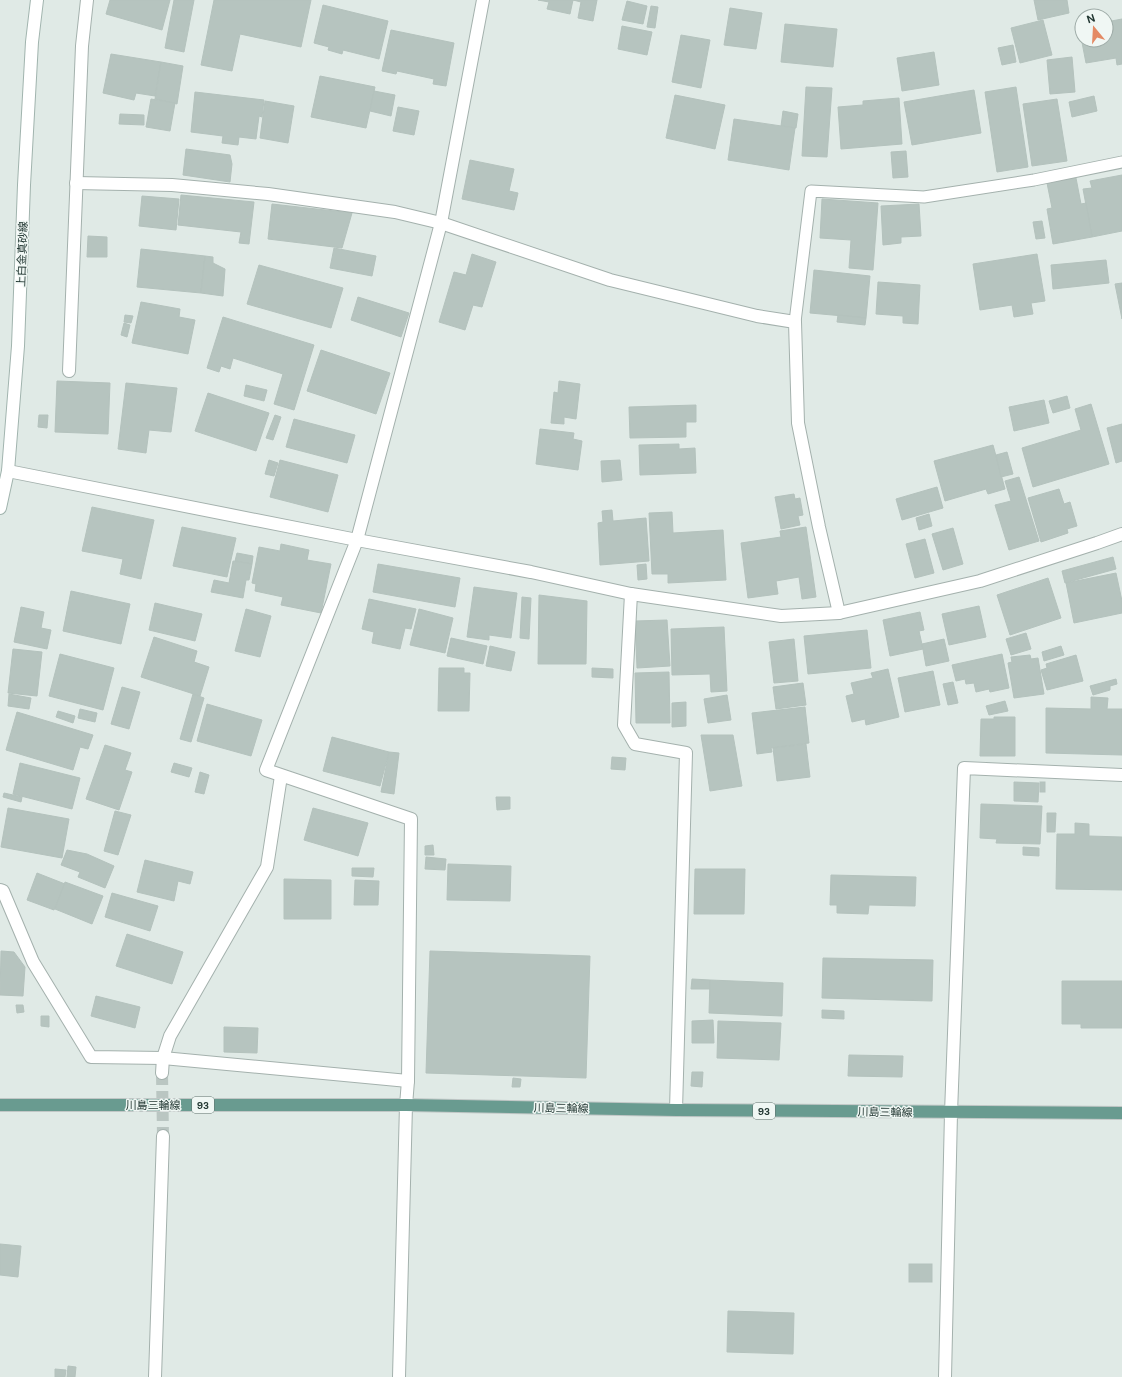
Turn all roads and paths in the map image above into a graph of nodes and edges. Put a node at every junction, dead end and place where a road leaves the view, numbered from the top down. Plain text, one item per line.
1 (36, 0) edge
2 (87, 0) edge
3 (483, 0) edge
4 (1122, 162) edge
5 (76, 183) junction
6 (441, 223) junction
7 (795, 322) junction
8 (69, 371) dead end
9 (8, 470) junction
10 (0, 508) edge
11 (1122, 534) edge
12 (357, 540) junction
13 (631, 594) junction
14 (839, 613) junction
15 (1122, 775) edge
16 (281, 776) junction
17 (0, 890) edge
18 (163, 1058) junction
19 (162, 1073) tunnel mouth
20 (408, 1081) junction
21 (0, 1105) edge
22 (406, 1105) junction
23 (676, 1110) junction
24 (951, 1113) junction
25 (1122, 1113) edge
26 (162, 1136) tunnel mouth
27 (155, 1377) edge
28 (399, 1377) edge
29 (945, 1377) edge

1 - 9 street, 上白金真砂線
2 - 5 street
3 - 6 street
4 - 7 lane
5 - 6 street
5 - 8 street
6 - 7 street
6 - 12 street
7 - 14 street
9 - 10 street, 上白金真砂線
9 - 12 street
11 - 14 street
12 - 13 street
12 - 16 street
13 - 14 street
13 - 23 street
15 - 24 street
16 - 18 street
16 - 20 street
17 - 18 street
18 - 19 street
18 - 20 street
20 - 22 street
21 - 22 main road, 川島三輪線 / 93
22 - 23 main road, 川島三輪線 / 93
22 - 28 street
23 - 24 main road, 川島三輪線 / 93
24 - 25 main road, 川島三輪線 / 93
24 - 29 street
26 - 27 street

